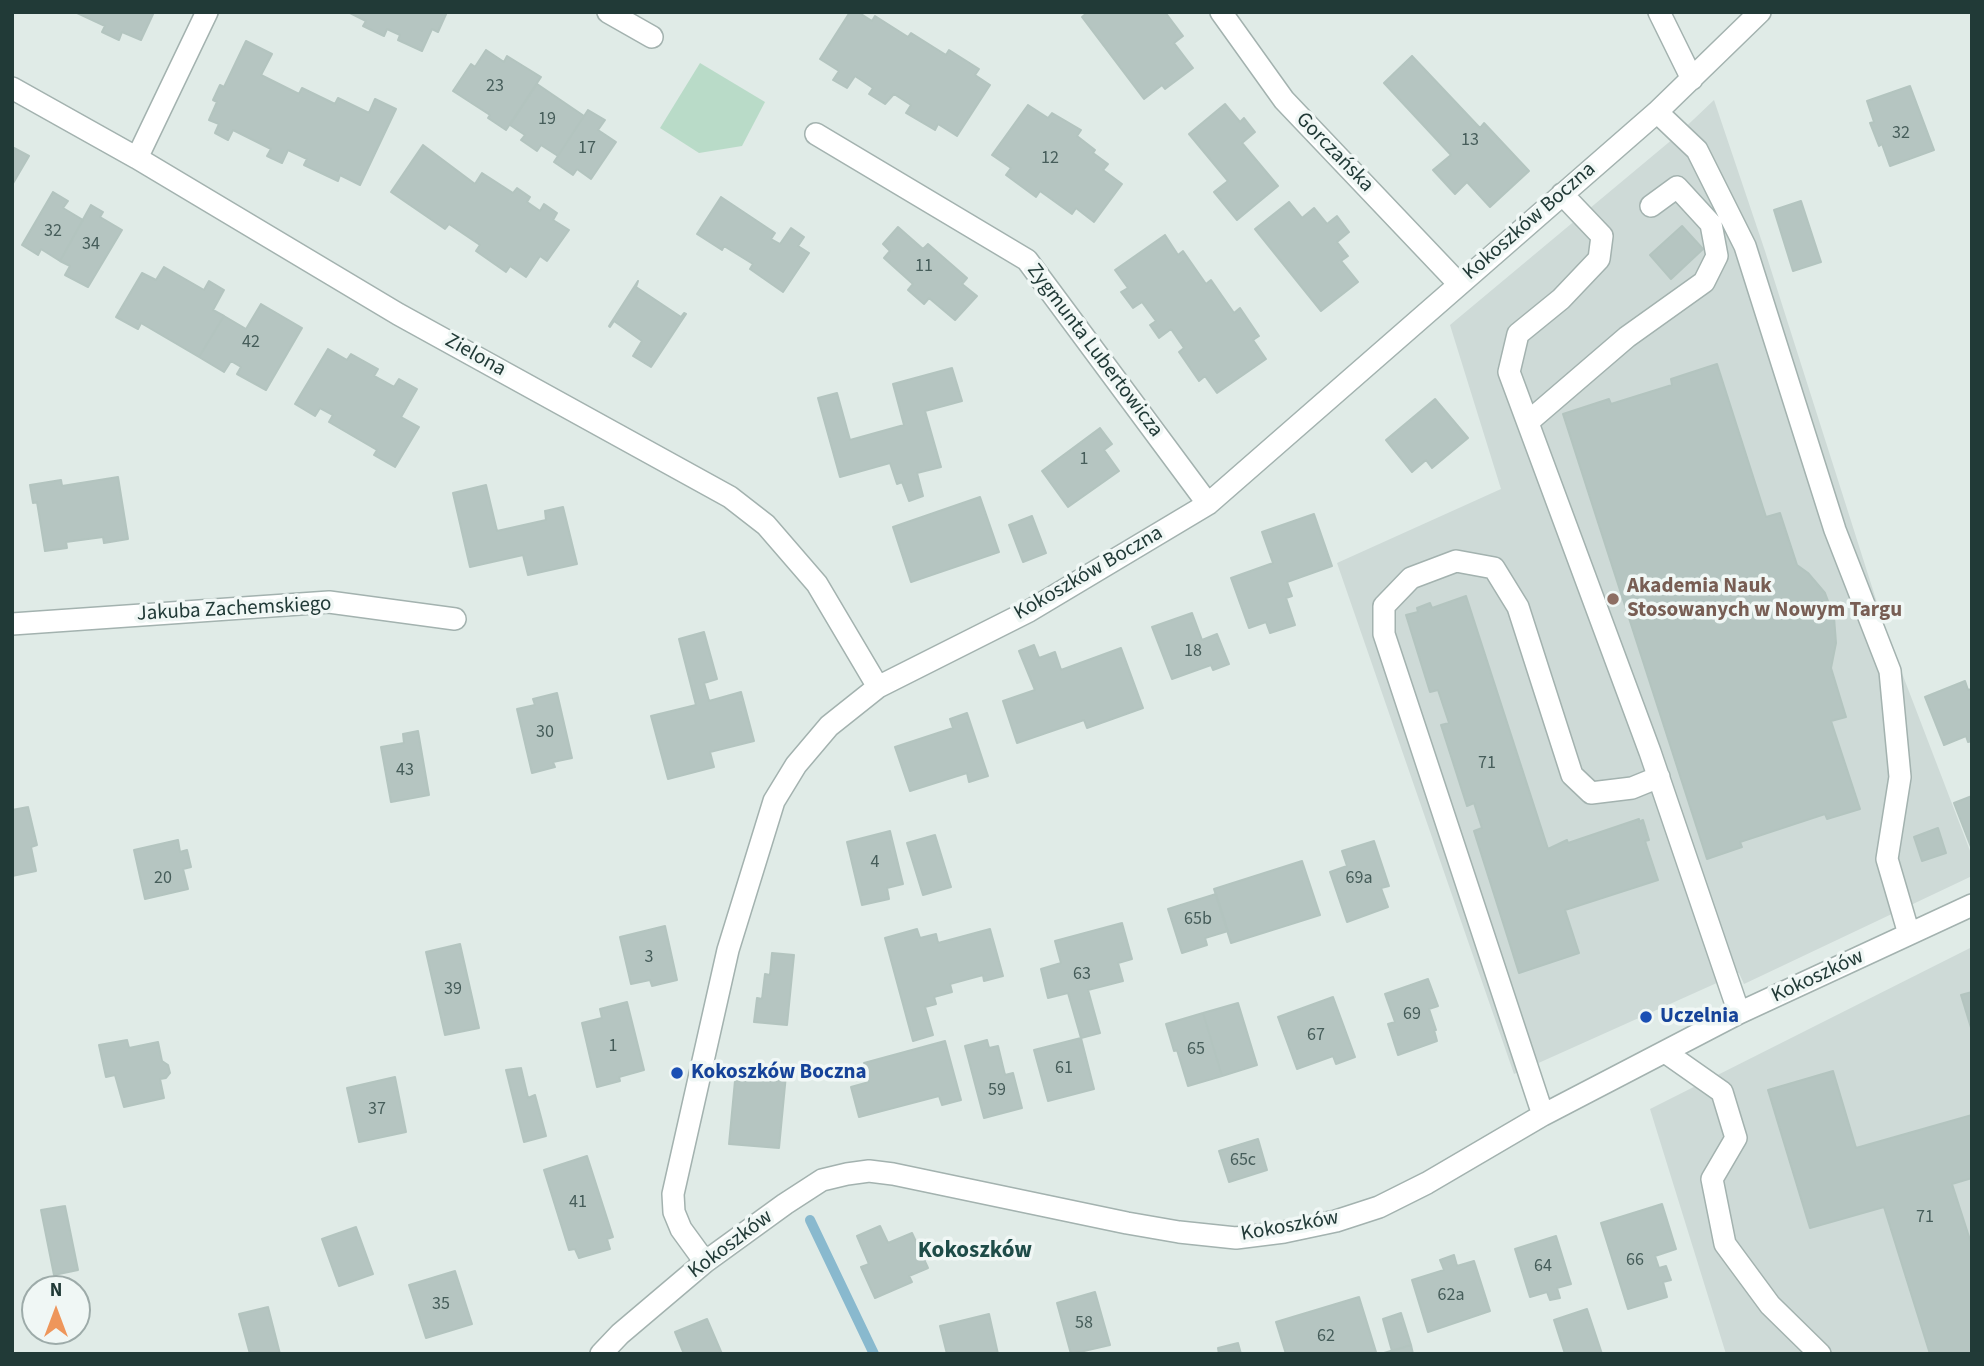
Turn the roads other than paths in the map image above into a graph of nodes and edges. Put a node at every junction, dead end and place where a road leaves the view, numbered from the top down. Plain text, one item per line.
1 (206, 12) edge
2 (608, 12) edge
3 (1221, 12) edge
4 (1659, 12) edge
5 (1760, 12) edge
6 (652, 37) dead end
7 (1692, 79) junction
8 (12, 88) edge
9 (1657, 112) junction
10 (816, 134) dead end
11 (137, 158) junction
12 (1562, 194) junction
13 (1651, 206) dead end
14 (1459, 284) junction
15 (1528, 422) junction
16 (1208, 504) junction
17 (455, 619) dead end
18 (12, 624) edge
19 (877, 687) junction
20 (1659, 777) junction
21 (1972, 905) edge
22 (1909, 934) junction
23 (1740, 1013) junction
24 (1665, 1052) junction
25 (1543, 1115) junction
26 (705, 1262) junction
27 (601, 1354) edge
28 (1820, 1354) edge

1 - 11 street
2 - 6 street
3 - 14 street, Gorczańska
4 - 7 street
5 - 7 street, Kokoszków Boczna
7 - 9 street, Kokoszków Boczna
8 - 11 street, Zielona
9 - 12 street, Kokoszków Boczna
9 - 22 street
10 - 16 street, Zygmunta Lubertowicza
11 - 19 street, Zielona
12 - 14 street, Kokoszków Boczna
12 - 15 street
13 - 15 street
14 - 16 street, Kokoszków Boczna
15 - 20 street
16 - 19 street, Kokoszków Boczna
17 - 18 street, Jakuba Zachemskiego
19 - 26 street, Kokoszków Boczna
20 - 23 street
20 - 25 street
21 - 22 street, Kokoszków
22 - 23 street, Kokoszków
23 - 24 street, Kokoszków
24 - 25 street, Kokoszków
24 - 28 street
25 - 26 street, Kokoszków
26 - 27 street, Kokoszków

